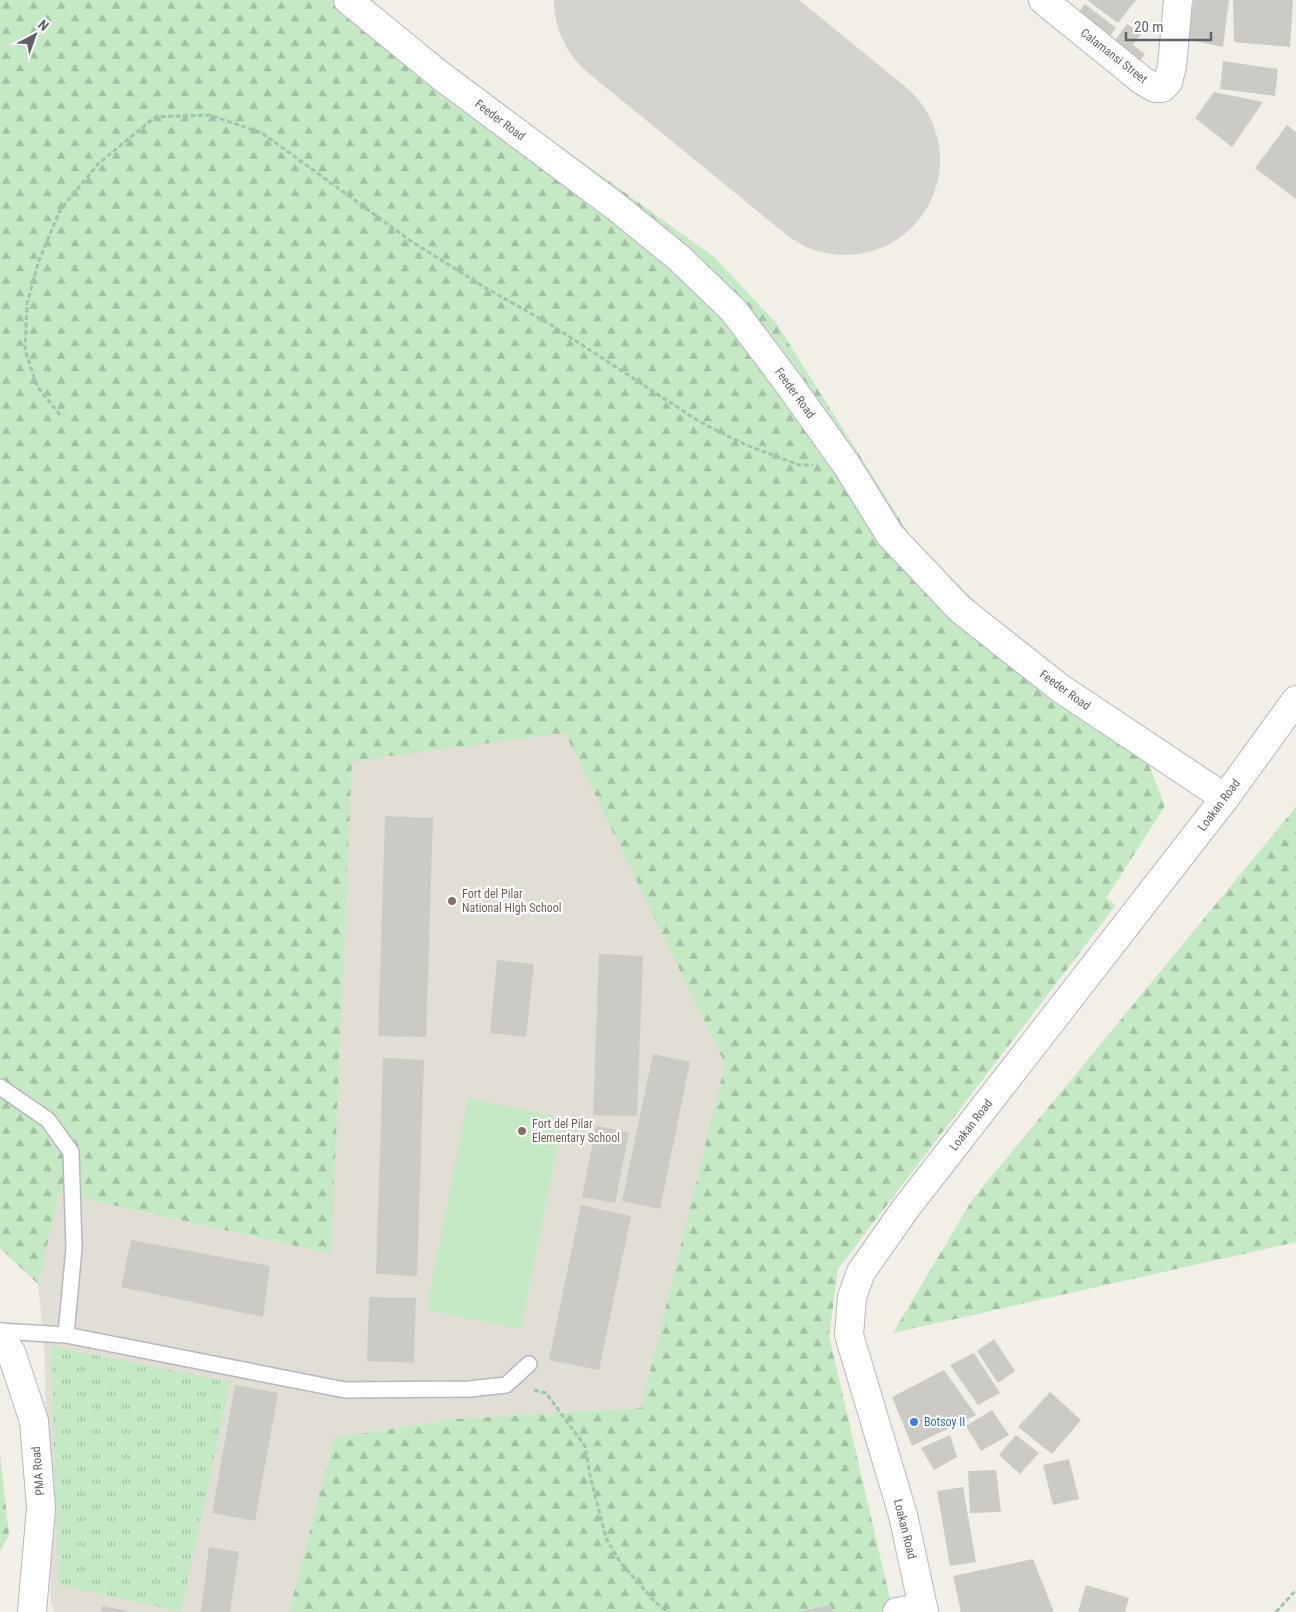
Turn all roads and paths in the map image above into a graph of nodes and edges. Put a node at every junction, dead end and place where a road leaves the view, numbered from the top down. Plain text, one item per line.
1 (348, 0) edge
2 (1044, 0) edge
3 (1178, 0) edge
4 (60, 415) dead end
5 (846, 464) junction
6 (1296, 700) edge
7 (1225, 798) junction
8 (0, 1087) edge
9 (0, 1331) edge
10 (66, 1335) junction
11 (0, 1337) edge
12 (529, 1364) dead end
13 (506, 1385) junction
14 (1296, 1590) edge
15 (915, 1610) edge
16 (32, 1612) edge
17 (670, 1612) edge
18 (1276, 1612) edge

1 - 5 street, Feeder Road
2 - 3 street, Calamansi Street
4 - 5 path
5 - 7 street, Feeder Road
6 - 7 street, Loakan Road
7 - 15 street, Loakan Road
8 - 10 lane
9 - 10 lane
10 - 13 lane
11 - 16 street, PMA Road
12 - 13 lane
13 - 17 path
14 - 18 path

